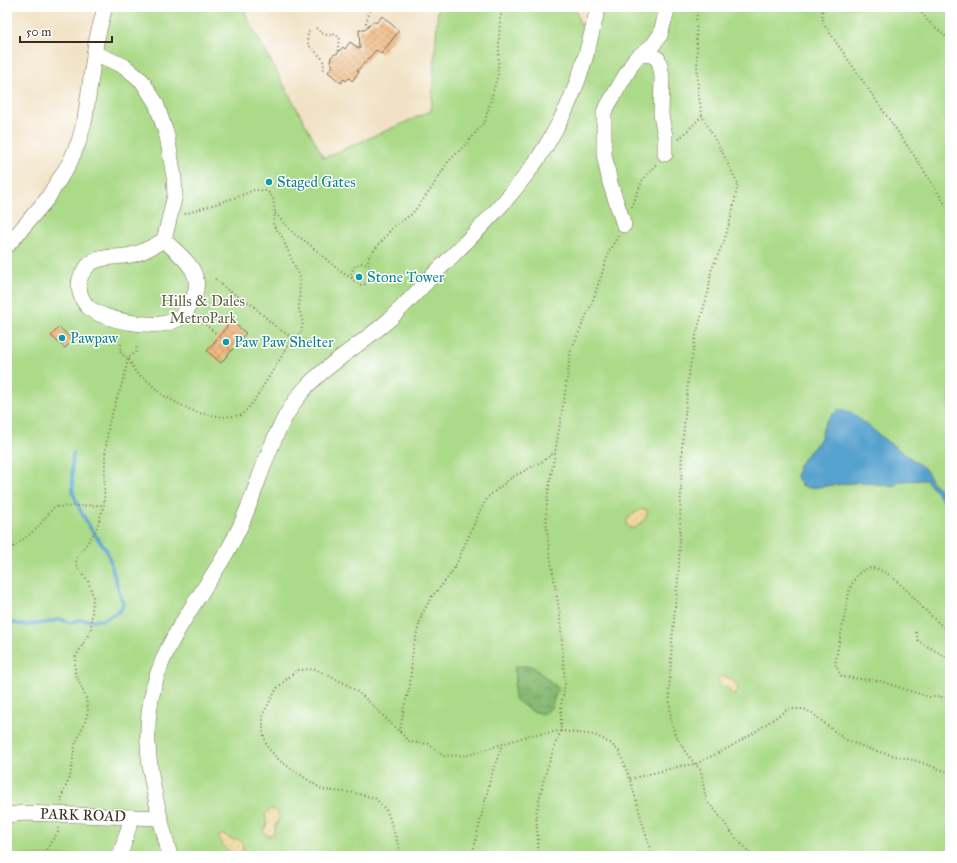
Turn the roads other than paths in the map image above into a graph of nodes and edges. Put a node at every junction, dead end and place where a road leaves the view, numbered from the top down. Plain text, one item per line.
1 (105, 7) edge
2 (598, 7) edge
3 (668, 7) edge
4 (94, 53) junction
5 (642, 54) junction
6 (665, 154) road end
7 (624, 224) road end
8 (164, 240) junction
9 (7, 246) edge
10 (7, 815) edge
11 (132, 817) junction
12 (160, 818) junction
13 (120, 856) edge
14 (170, 856) edge

1 - 4 street
2 - 12 street
3 - 5 street
4 - 8 street
4 - 9 street
5 - 6 street
5 - 7 street
8 - 8 street
10 - 11 street, PARK ROAD
11 - 12 street, PARK ROAD
11 - 13 street
12 - 14 street

